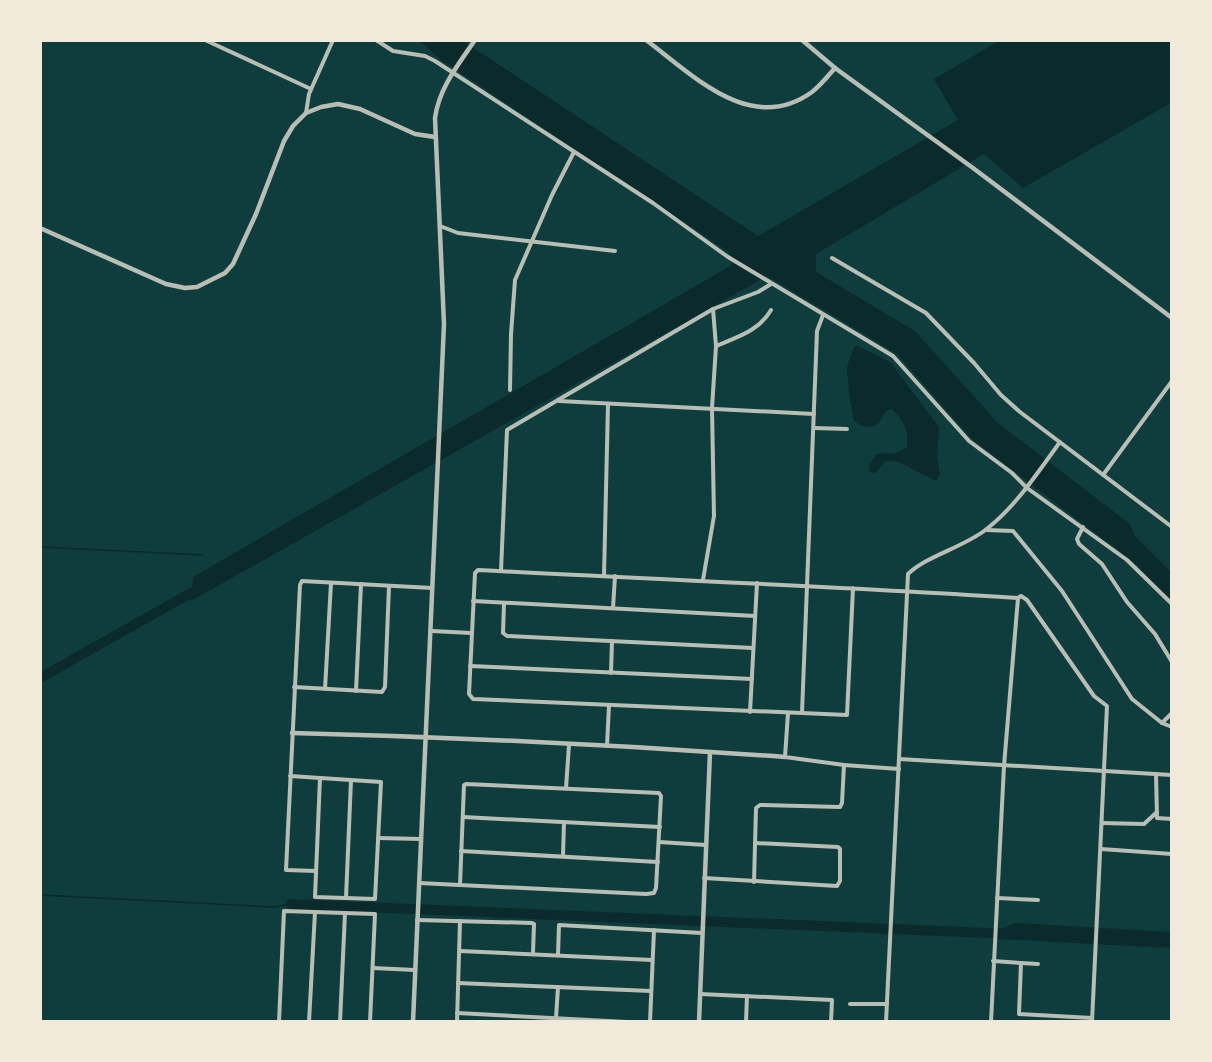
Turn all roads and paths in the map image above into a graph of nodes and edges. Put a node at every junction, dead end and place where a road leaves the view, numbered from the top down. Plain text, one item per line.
1 (205, 40) edge
2 (333, 40) edge
3 (376, 40) edge
4 (646, 40) edge
5 (802, 40) edge
6 (474, 41) edge
7 (835, 68) junction
8 (452, 74) junction
9 (311, 89) junction
10 (306, 113) junction
11 (435, 137) junction
12 (574, 152) junction
13 (440, 226) junction
14 (40, 228) edge
15 (533, 242) junction
16 (615, 251) dead end
17 (832, 258) dead end
18 (771, 284) junction
19 (713, 309) junction
20 (771, 310) dead end
21 (823, 315) junction
22 (1171, 316) edge
23 (716, 346) junction
24 (1172, 381) edge
25 (510, 390) dead end
26 (558, 401) junction
27 (608, 404) junction
28 (712, 408) junction
29 (814, 414) junction
30 (814, 428) junction
31 (846, 429) dead end
32 (1060, 442) junction
33 (1103, 475) junction
34 (1027, 488) junction
35 (1083, 527) junction
36 (1172, 527) edge
37 (985, 530) junction
38 (501, 571) junction
39 (604, 576) junction
40 (615, 576) junction
41 (703, 580) junction
42 (331, 583) junction
43 (757, 583) junction
44 (361, 584) junction
45 (389, 586) junction
46 (807, 586) junction
47 (433, 588) junction
48 (853, 588) junction
49 (907, 591) junction
50 (1018, 598) junction
51 (473, 602) junction
52 (504, 603) junction
53 (1172, 604) edge
54 (614, 608) junction
55 (755, 616) junction
56 (432, 631) junction
57 (471, 633) junction
58 (612, 641) junction
59 (753, 648) junction
60 (1172, 662) edge
61 (470, 666) junction
62 (611, 673) junction
63 (752, 679) junction
64 (294, 687) junction
65 (325, 689) junction
66 (356, 691) junction
67 (609, 705) junction
68 (750, 712) junction
69 (788, 713) junction
70 (802, 713) junction
71 (1172, 713) edge
72 (1162, 723) junction
73 (1172, 727) edge
74 (292, 733) junction
75 (426, 737) junction
76 (568, 745) junction
77 (607, 747) junction
78 (710, 752) junction
79 (785, 757) junction
80 (899, 759) junction
81 (844, 765) junction
82 (1004, 766) junction
83 (899, 769) junction
84 (1104, 771) junction
85 (1156, 774) junction
86 (1172, 775) edge
87 (290, 776) junction
88 (320, 778) junction
89 (351, 780) junction
90 (566, 788) junction
91 (1157, 812) junction
92 (463, 817) junction
93 (1172, 819) edge
94 (564, 822) junction
95 (1102, 823) junction
96 (660, 827) junction
97 (378, 838) junction
98 (421, 839) junction
99 (659, 842) junction
100 (755, 843) junction
101 (706, 845) junction
102 (1101, 849) junction
103 (461, 851) junction
104 (1172, 854) edge
105 (563, 856) junction
106 (658, 862) junction
107 (316, 871) junction
108 (704, 878) junction
109 (754, 882) junction
110 (418, 883) junction
111 (460, 885) junction
112 (346, 898) junction
113 (997, 898) junction
114 (1038, 900) dead end
115 (315, 912) junction
116 (345, 913) junction
117 (417, 917) junction
118 (460, 921) junction
119 (654, 930) junction
120 (702, 933) junction
121 (460, 951) junction
122 (533, 953) junction
123 (558, 955) junction
124 (652, 960) junction
125 (993, 961) junction
126 (1020, 963) junction
127 (1038, 964) dead end
128 (373, 968) junction
129 (415, 970) junction
130 (458, 983) junction
131 (558, 987) junction
132 (651, 991) junction
133 (700, 994) junction
134 (747, 996) junction
135 (850, 1004) dead end
136 (887, 1004) junction
137 (457, 1013) junction
138 (556, 1018) junction
139 (1092, 1020) edge
140 (279, 1022) edge
141 (309, 1022) edge
142 (340, 1022) edge
143 (370, 1022) edge
144 (412, 1022) edge
145 (457, 1022) edge
146 (627, 1022) edge
147 (650, 1022) edge
148 (699, 1022) edge
149 (746, 1022) edge
150 (831, 1022) edge
151 (886, 1022) edge
152 (990, 1022) edge

1 - 9 street
2 - 9 street
3 - 8 street
4 - 7 street
5 - 7 street
6 - 8 street
7 - 22 street
8 - 11 street
8 - 12 street
9 - 10 street
10 - 11 street
10 - 14 street
11 - 13 street
12 - 15 street
12 - 18 street
13 - 15 street
13 - 47 street
15 - 16 street
15 - 25 street
17 - 32 street
18 - 19 street
18 - 21 street
19 - 23 street
19 - 26 street
20 - 23 street
21 - 29 street
21 - 34 street
23 - 28 street
24 - 33 street
26 - 27 street
26 - 38 street
27 - 28 street
27 - 39 street
28 - 29 street
28 - 41 street
29 - 30 street
30 - 31 street
30 - 46 street
32 - 33 street
32 - 34 street
33 - 36 street
34 - 35 street
34 - 37 street
35 - 53 street
35 - 60 street
37 - 49 street
37 - 72 street
38 - 39 street
38 - 51 street
39 - 40 street
40 - 41 street
40 - 54 street
41 - 43 street
42 - 44 street
42 - 64 street
42 - 65 street
43 - 46 street
43 - 55 street
44 - 45 street
44 - 66 street
45 - 47 street
45 - 66 street
46 - 48 street
46 - 70 street
47 - 56 street
48 - 49 street
48 - 70 street
49 - 50 street
49 - 80 street
50 - 82 street
50 - 84 street
51 - 52 street
51 - 57 street
52 - 54 street
52 - 58 street
54 - 55 street
55 - 59 street
56 - 57 street
56 - 75 street
57 - 61 street
58 - 59 street
58 - 62 street
59 - 63 street
61 - 62 street
61 - 67 street
62 - 63 street
63 - 68 street
64 - 65 street
64 - 74 street
65 - 66 street
67 - 68 street
67 - 77 street
68 - 69 street
69 - 70 street
69 - 79 street
71 - 72 street
72 - 73 street
74 - 75 street
74 - 87 street
75 - 76 street
75 - 98 street
76 - 77 street
76 - 90 street
77 - 78 street
78 - 79 street
78 - 101 street
79 - 81 street
80 - 82 street
80 - 83 street
81 - 83 street
81 - 100 street
82 - 84 street
82 - 113 street
83 - 136 street
84 - 85 street
84 - 95 street
85 - 86 street
85 - 91 street
87 - 88 street
87 - 107 street
88 - 89 street
88 - 107 street
89 - 97 street
89 - 112 street
90 - 92 street
90 - 96 street
91 - 93 street
91 - 95 street
92 - 94 street
92 - 103 street
94 - 96 street
94 - 105 street
95 - 102 street
96 - 99 street
97 - 98 street
97 - 112 street
98 - 110 street
99 - 101 street
99 - 106 street
100 - 109 street
100 - 109 street
101 - 108 street
102 - 104 street
102 - 139 street
103 - 105 street
103 - 111 street
105 - 106 street
106 - 111 street
107 - 112 street
108 - 109 street
108 - 120 street
110 - 111 street
110 - 117 street
113 - 114 street
113 - 125 street
115 - 116 street
115 - 140 street
115 - 141 street
116 - 128 street
116 - 142 street
117 - 118 street
117 - 129 street
118 - 121 street
118 - 122 street
119 - 120 street
119 - 123 street
119 - 124 street
120 - 133 street
121 - 122 street
121 - 130 street
122 - 123 street
123 - 124 street
124 - 132 street
125 - 126 street
125 - 152 street
126 - 127 street
126 - 139 street
128 - 129 street
128 - 143 street
129 - 144 street
130 - 131 street
130 - 137 street
131 - 132 street
131 - 138 street
132 - 147 street
133 - 134 street
133 - 148 street
134 - 149 street
134 - 150 street
135 - 136 street
136 - 151 street
137 - 138 street
137 - 145 street
138 - 146 street

